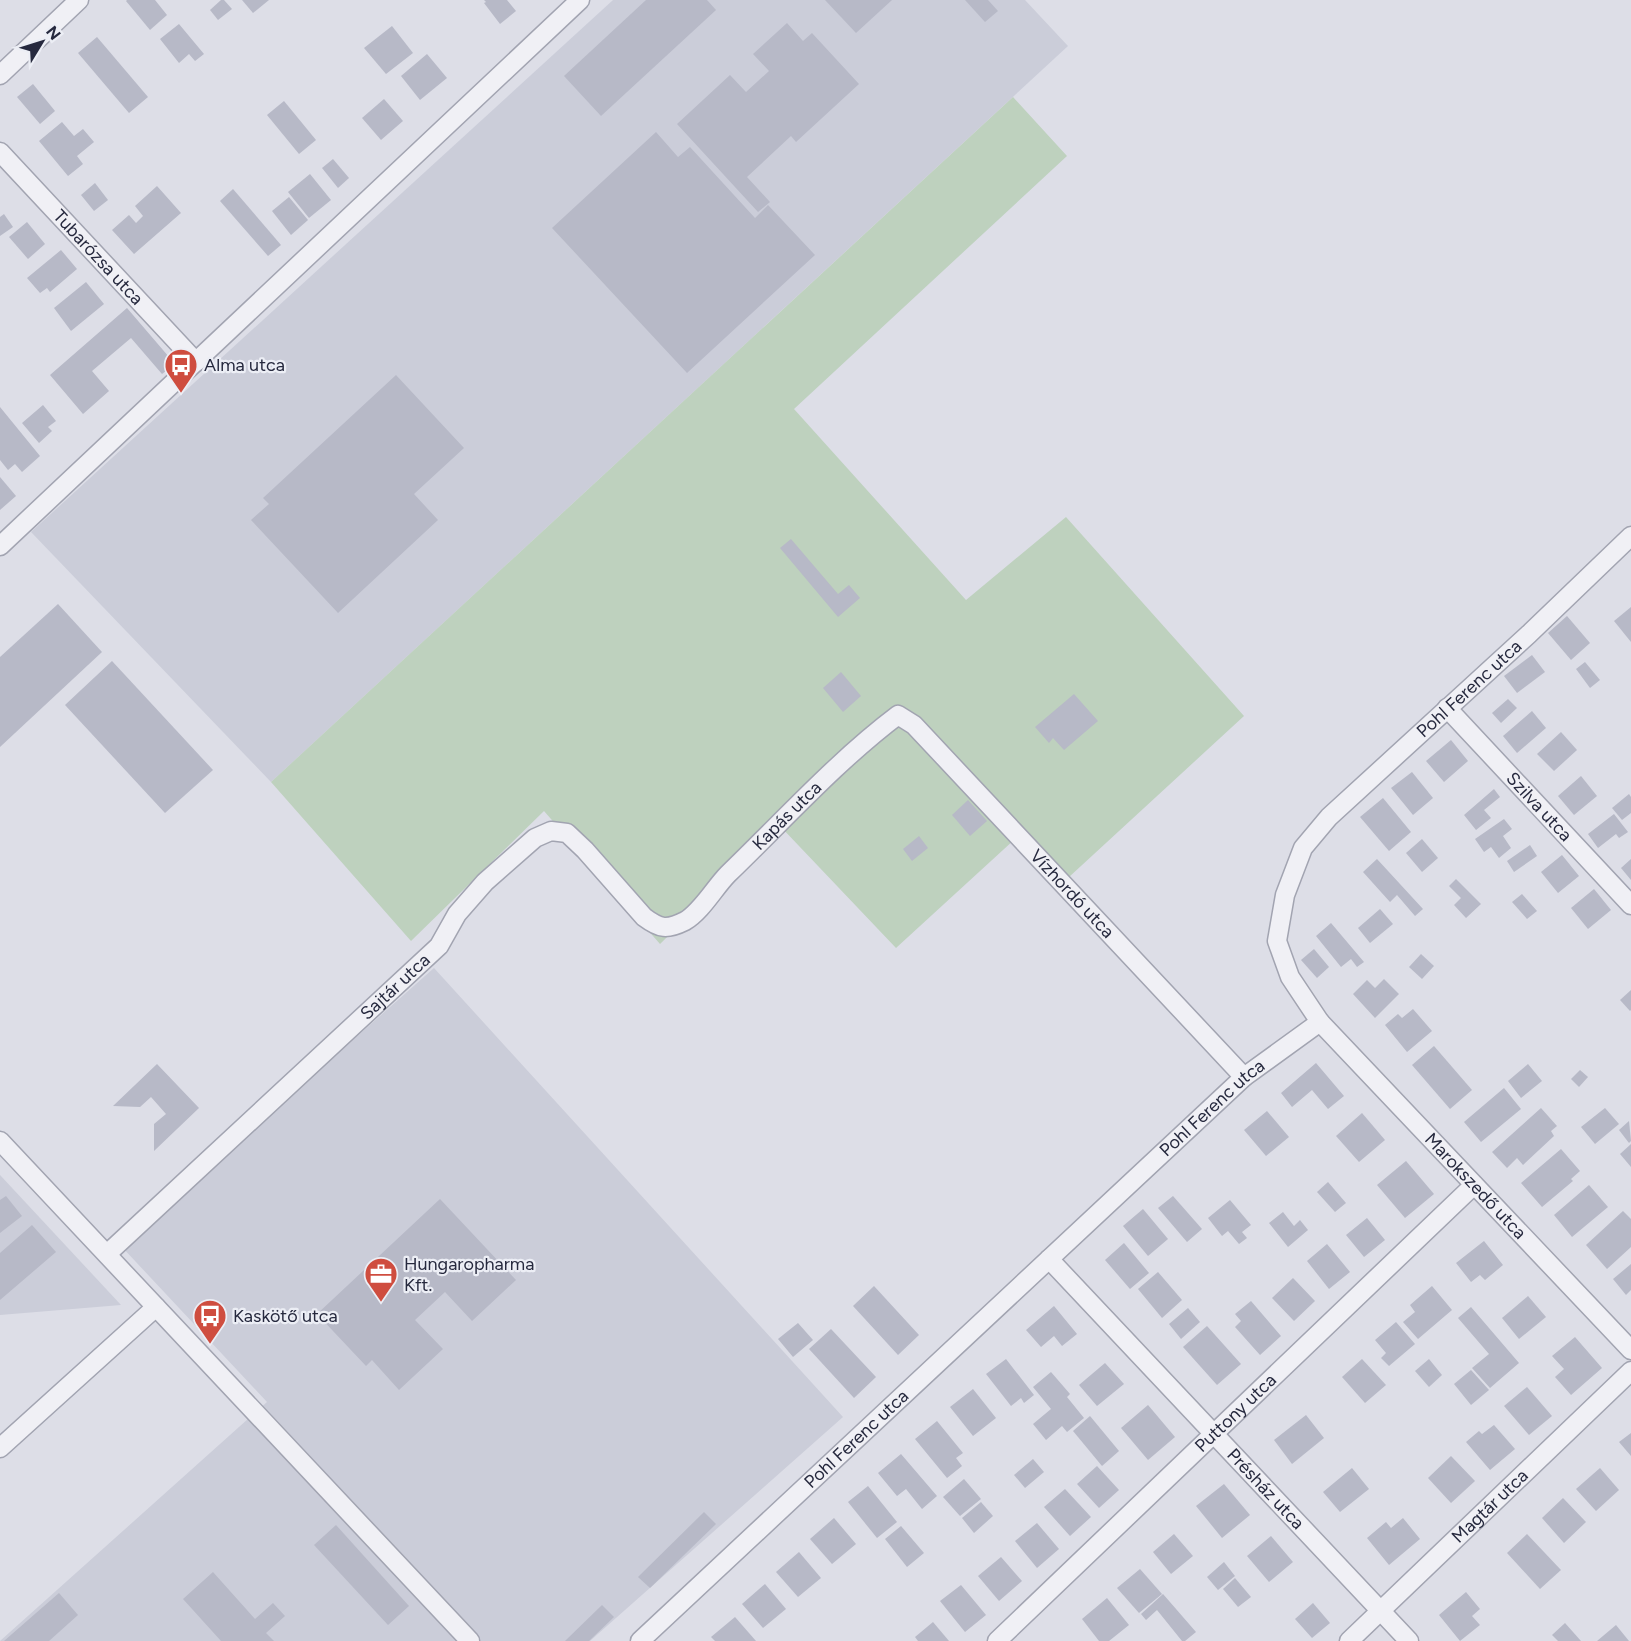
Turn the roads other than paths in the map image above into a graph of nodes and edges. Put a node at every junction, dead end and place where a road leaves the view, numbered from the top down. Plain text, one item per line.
1 (80, 0) edge
2 (580, 0) edge
3 (0, 75) edge
4 (0, 152) edge
5 (196, 362) junction
6 (1631, 536) edge
7 (0, 546) edge
8 (1447, 708) junction
9 (898, 715) joint
10 (1631, 905) edge
11 (680, 923) joint
12 (1320, 1022) junction
13 (1244, 1077) junction
14 (0, 1141) edge
15 (1474, 1185) junction
16 (107, 1254) junction
17 (1049, 1259) junction
18 (156, 1307) junction
19 (1631, 1350) edge
20 (1631, 1371) edge
21 (1213, 1435) junction
22 (0, 1448) edge
23 (1380, 1611) junction
24 (470, 1641) edge
25 (640, 1641) edge
26 (997, 1641) edge
27 (1349, 1641) edge
28 (1409, 1641) edge

1 - 3 street
2 - 5 street
4 - 5 street, Tubarózsa utca
5 - 7 street
6 - 8 street, Pohl Ferenc utca
8 - 10 street, Szilva utca
8 - 12 street, Pohl Ferenc utca
9 - 11 street, Kapás utca
9 - 13 street, Vízhordó utca
11 - 16 street, Sajtár utca
12 - 13 street, Pohl Ferenc utca
12 - 15 street, Marokszedő utca
13 - 17 street, Pohl Ferenc utca
14 - 16 street
15 - 19 street, Marokszedő utca
15 - 21 street, Puttony utca
16 - 18 street
17 - 21 street, Présház utca
17 - 25 street, Pohl Ferenc utca
18 - 22 street
18 - 24 street
20 - 23 street, Magtár utca
21 - 23 street, Présház utca
21 - 26 street, Puttony utca
23 - 27 street, Magtár utca
23 - 28 street, Présház utca

